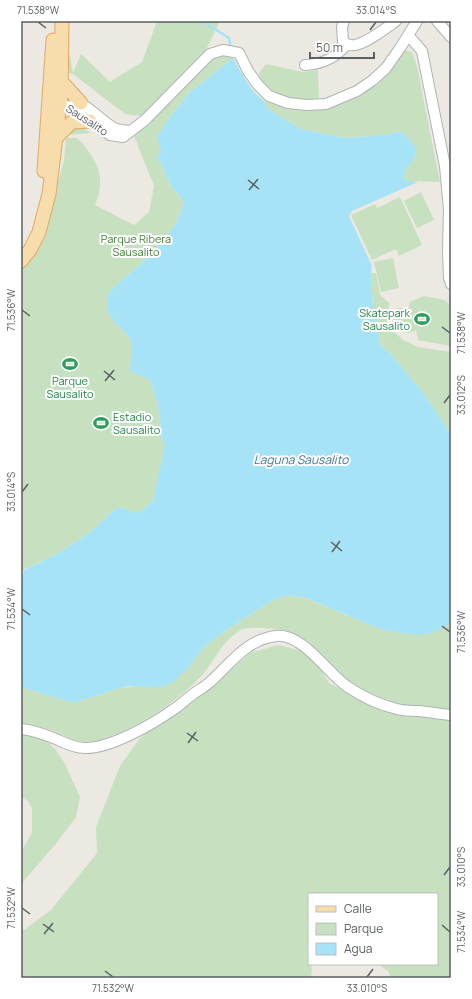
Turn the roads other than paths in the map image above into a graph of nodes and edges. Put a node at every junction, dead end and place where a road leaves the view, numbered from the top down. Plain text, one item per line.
1 (54, 21) edge
2 (62, 21) edge
3 (344, 21) edge
4 (396, 21) edge
5 (417, 21) edge
6 (437, 21) edge
7 (408, 35) junction
8 (451, 37) edge
9 (347, 44) junction
10 (306, 65) dead end
11 (61, 81) junction
12 (57, 99) junction
13 (81, 103) junction
14 (90, 121) junction
15 (129, 131) junction
16 (56, 138) junction
17 (43, 212) junction
18 (21, 261) edge
19 (451, 284) edge
20 (451, 715) edge
21 (21, 729) edge

1 - 12 main road
2 - 11 main road, Sausalito
3 - 9 street
4 - 9 street
5 - 7 street
6 - 8 street
7 - 15 street
7 - 19 street
9 - 10 street
11 - 12 main road, Sausalito
11 - 13 main road
12 - 13 street, Sausalito
12 - 14 street, Sausalito
12 - 16 main road
12 - 17 main road
13 - 15 street, Sausalito
14 - 15 street, Sausalito
14 - 16 main road
16 - 17 main road
17 - 18 main road
20 - 21 street

